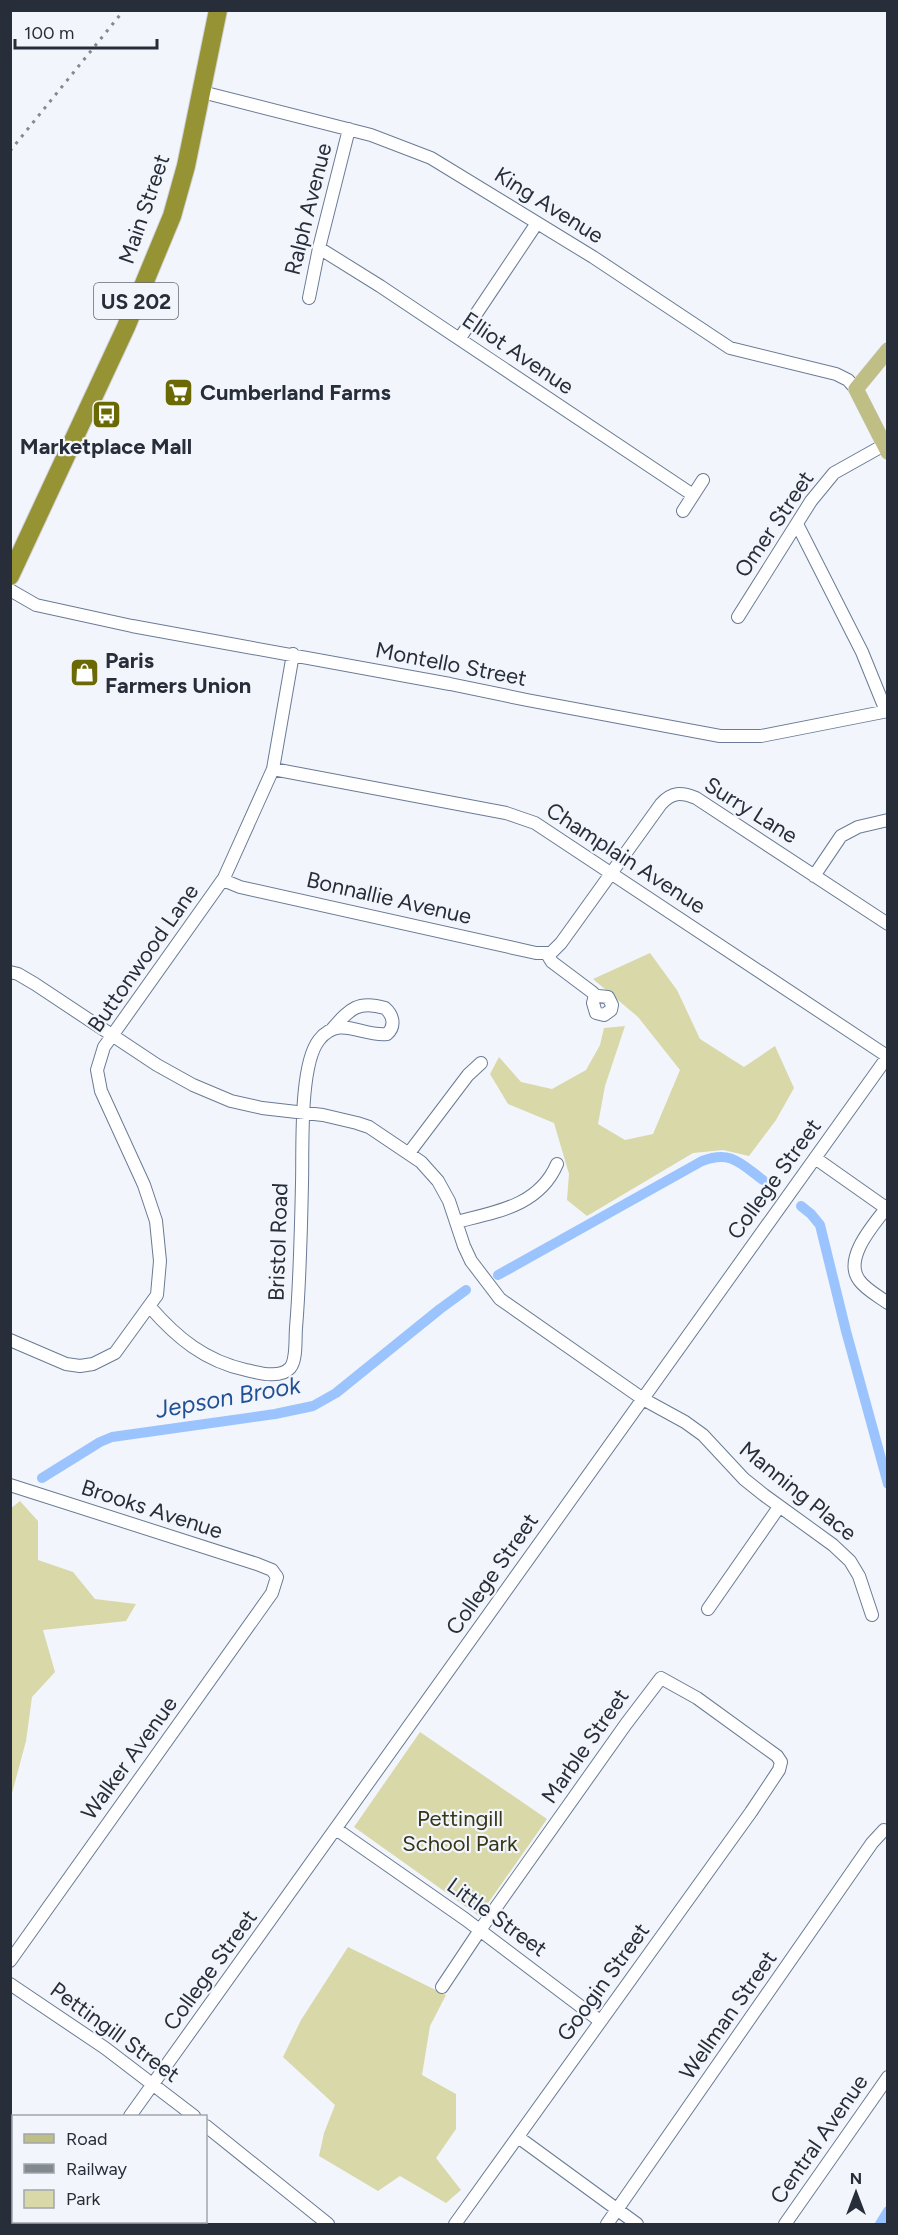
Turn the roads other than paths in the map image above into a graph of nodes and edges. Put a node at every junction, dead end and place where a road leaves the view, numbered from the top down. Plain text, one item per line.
1 (218, 10) edge
2 (202, 92) junction
3 (349, 129) junction
4 (537, 223) junction
5 (319, 248) junction
6 (309, 298) dead end
7 (460, 338) junction
8 (888, 350) edge
9 (856, 389) junction
10 (886, 448) edge
11 (703, 480) dead end
12 (693, 495) junction
13 (683, 512) dead end
14 (797, 524) junction
15 (10, 576) edge
16 (10, 590) edge
17 (738, 617) dead end
18 (293, 654) junction
19 (887, 711) edge
20 (273, 769) junction
21 (888, 820) edge
22 (612, 872) junction
23 (814, 876) junction
24 (223, 880) junction
25 (888, 924) edge
26 (547, 954) junction
27 (11, 972) edge
28 (598, 996) dead end
29 (333, 1029) dead end
30 (112, 1035) junction
31 (887, 1056) edge
32 (481, 1063) dead end
33 (304, 1112) junction
34 (409, 1153) junction
35 (815, 1158) junction
36 (557, 1164) dead end
37 (887, 1207) edge
38 (456, 1222) junction
39 (888, 1304) edge
40 (150, 1307) junction
41 (10, 1340) edge
42 (642, 1399) junction
43 (10, 1485) edge
44 (779, 1507) junction
45 (277, 1577) joint
46 (708, 1609) dead end
47 (872, 1615) dead end
48 (781, 1762) joint
49 (336, 1830) junction
50 (884, 1830) dead end
51 (480, 1930) junction
52 (10, 1961) edge
53 (10, 1984) edge
54 (442, 1987) dead end
55 (600, 2021) junction
56 (888, 2077) edge
57 (154, 2084) junction
58 (131, 2115) edge
59 (193, 2115) edge
60 (207, 2127) edge
61 (518, 2137) junction
62 (617, 2210) junction
63 (328, 2224) edge
64 (455, 2224) edge
65 (607, 2224) edge
66 (638, 2224) edge
67 (785, 2224) edge

1 - 2 highway, Main Street / US 202
2 - 3 street, King Avenue
2 - 15 highway, Main Street / US 202
3 - 4 street, King Avenue
3 - 5 street, Ralph Avenue
4 - 7 street
4 - 9 street, King Avenue
5 - 6 street, Ralph Avenue
5 - 7 street, Elliot Avenue
7 - 12 street, Elliot Avenue
8 - 9 main road
9 - 10 main road
10 - 14 street, Omer Street
11 - 12 street
12 - 13 street
14 - 17 street, Omer Street
14 - 19 street
16 - 18 street, Montello Street
18 - 19 street, Montello Street
18 - 20 street, Buttonwood Lane
20 - 22 street, Champlain Avenue
20 - 24 street, Buttonwood Lane
21 - 23 street
22 - 23 street, Surry Lane
22 - 26 street
22 - 31 street, Champlain Avenue
23 - 25 street, Surry Lane
24 - 26 street, Bonnallie Avenue
24 - 30 street, Buttonwood Lane
26 - 28 street
27 - 30 street, Manning Place
29 - 33 street, Bristol Road
30 - 33 street, Manning Place
30 - 40 street, Buttonwood Lane
31 - 35 street, College Street
32 - 34 street
33 - 34 street, Manning Place
33 - 40 street, Bristol Road
34 - 38 street, Manning Place
35 - 37 street
35 - 42 street, College Street
36 - 38 street
37 - 39 street
38 - 42 street, Manning Place
40 - 41 street, Buttonwood Lane
42 - 44 street, Manning Place
42 - 49 street, College Street
43 - 45 street, Brooks Avenue
44 - 46 street
44 - 47 street, Manning Place
45 - 52 street, Walker Avenue
48 - 51 street, Marble Street
48 - 55 street, Googin Street
49 - 51 street, Little Street
49 - 57 street, College Street
50 - 62 street, Wellman Street
51 - 54 street, Marble Street
51 - 55 street, Little Street
53 - 57 street, Pettingill Street
55 - 61 street, Googin Street
56 - 67 street, Central Avenue
57 - 58 street, College Street
57 - 59 street, Pettingill Street
60 - 63 street
61 - 62 street
61 - 64 street, Googin Street
62 - 65 street, Wellman Street
62 - 66 street

